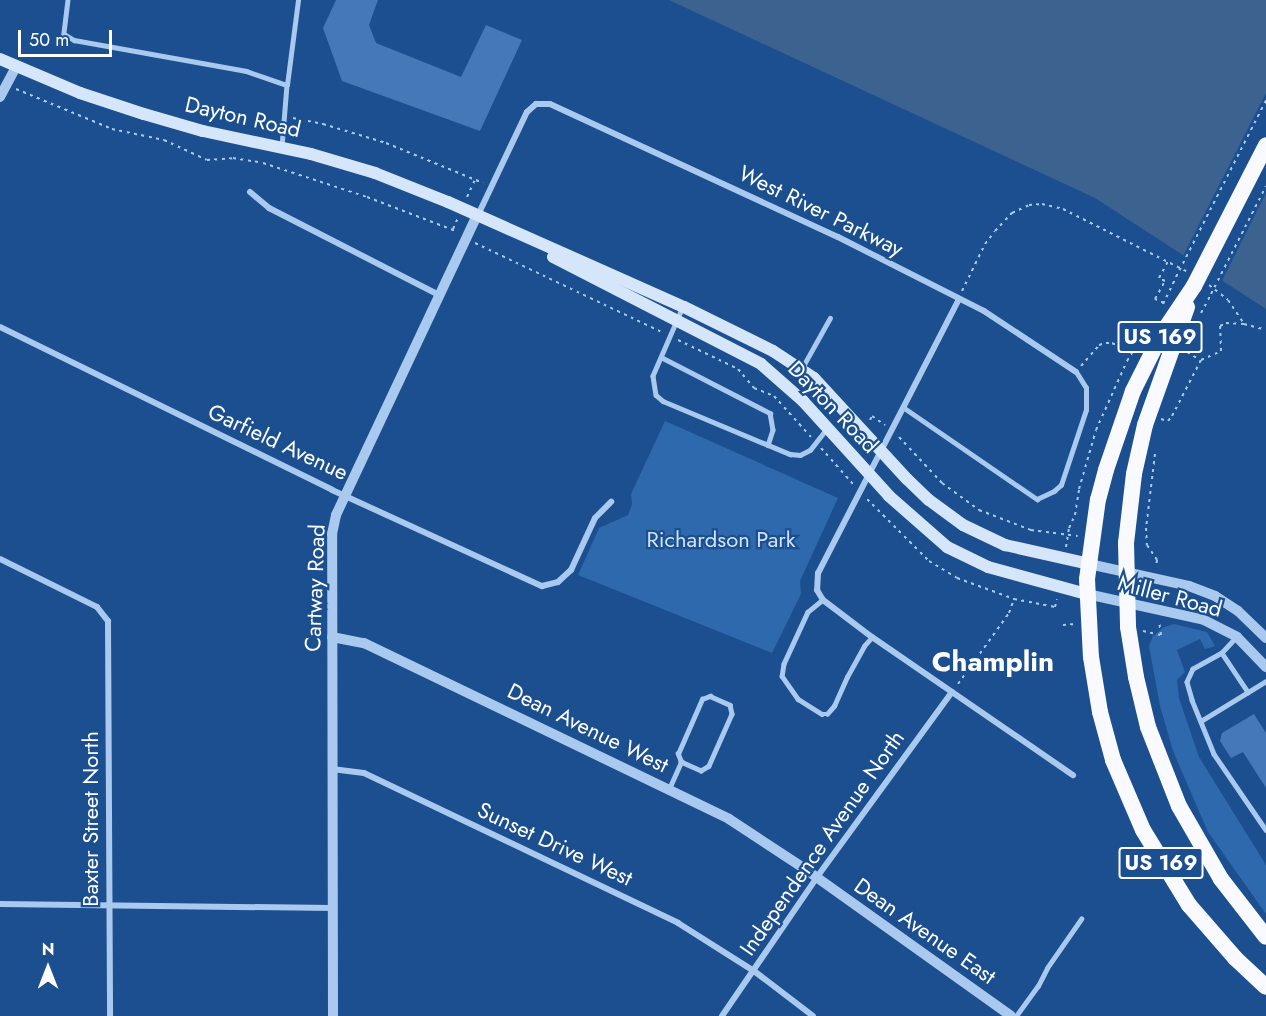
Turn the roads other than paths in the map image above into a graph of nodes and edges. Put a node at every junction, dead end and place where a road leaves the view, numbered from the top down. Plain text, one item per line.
1 (68, 0) edge
2 (297, 0) edge
3 (0, 59) edge
4 (16, 67) junction
5 (287, 85) junction
6 (0, 97) edge
7 (540, 103) joint
8 (1266, 145) edge
9 (282, 147) junction
10 (250, 192) dead end
11 (477, 216) junction
12 (1196, 281) junction
13 (438, 295) junction
14 (959, 299) junction
15 (684, 307) junction
16 (830, 318) dead end
17 (677, 320) junction
18 (0, 327) edge
19 (661, 357) junction
20 (801, 369) junction
21 (1076, 372) joint
22 (903, 407) junction
23 (827, 428) junction
24 (768, 445) junction
25 (881, 449) junction
26 (869, 475) junction
27 (346, 494) junction
28 (611, 502) dead end
29 (0, 559) edge
30 (1089, 564) junction
31 (1125, 572) junction
32 (1087, 594) junction
33 (823, 600) junction
34 (1126, 604) junction
35 (332, 636) junction
36 (872, 637) junction
37 (1237, 637) junction
38 (1266, 638) edge
39 (1222, 653) junction
40 (1266, 667) edge
41 (1266, 681) edge
42 (952, 692) junction
43 (1248, 692) junction
44 (1201, 721) junction
45 (681, 762) junction
46 (332, 769) junction
47 (1073, 776) dead end
48 (669, 789) junction
49 (1266, 830) edge
50 (817, 877) junction
51 (0, 904) edge
52 (110, 906) junction
53 (333, 908) junction
54 (1081, 919) dead end
55 (1266, 937) edge
56 (754, 971) junction
57 (1266, 987) edge
58 (110, 1016) edge
59 (333, 1016) edge
60 (722, 1016) edge
61 (813, 1016) edge
62 (1011, 1016) edge
63 (1016, 1016) edge

1 - 5 lane
2 - 5 lane
3 - 4 main road, Dayton Road
4 - 6 street
4 - 9 main road, Dayton Road
5 - 9 lane
7 - 11 street, Cartway Road
7 - 14 street, West River Parkway
8 - 12 highway, US 169, bridge
9 - 11 main road, Dayton Road
10 - 13 street
11 - 13 street, Cartway Road
11 - 15 main road, Dayton Road
11 - 17 main road, Dayton Road
12 - 30 highway, US 169
12 - 31 highway, US 169
13 - 27 street, Cartway Road
14 - 21 street, West River Parkway
14 - 22 street
15 - 17 lane
15 - 20 main road, Dayton Road
16 - 20 lane
17 - 19 lane
17 - 23 main road, Dayton Road
18 - 27 street, Garfield Avenue
19 - 24 lane
19 - 24 lane
20 - 25 main road, Dayton Road
21 - 22 lane
22 - 25 street
23 - 24 lane
23 - 26 main road, Dayton Road
25 - 26 street
25 - 30 main road, Dayton Road
26 - 32 main road, Dayton Road
26 - 33 street
27 - 28 street, Garfield Avenue
27 - 35 street, Cartway Road
29 - 52 street, Baxter Street North
30 - 31 street, Miller Road
30 - 32 highway, US 169
31 - 34 highway, US 169
31 - 38 street, Miller Road
32 - 34 street, Miller Road
32 - 57 highway, US 169
33 - 36 street
33 - 36 lane
34 - 37 street, Miller Road
34 - 55 highway, US 169
35 - 46 street, Cartway Road
35 - 48 street, Dean Avenue West
36 - 42 street
37 - 39 lane
37 - 40 street, Miller Road
39 - 43 lane
39 - 44 lane
41 - 43 lane
42 - 47 street
42 - 50 street, Independence Avenue North
43 - 44 lane
44 - 49 lane
45 - 45 lane
45 - 48 lane
46 - 53 street, Cartway Road
46 - 56 street, Sunset Drive West
48 - 50 street, Dean Avenue West
50 - 56 street, Independence Avenue North
50 - 62 street, Dean Avenue East
51 - 52 street
52 - 53 street
52 - 58 street, Baxter Street North
53 - 59 street, Cartway Road
54 - 63 lane
56 - 60 street, Independence Avenue North
56 - 61 street, Sunset Drive West

